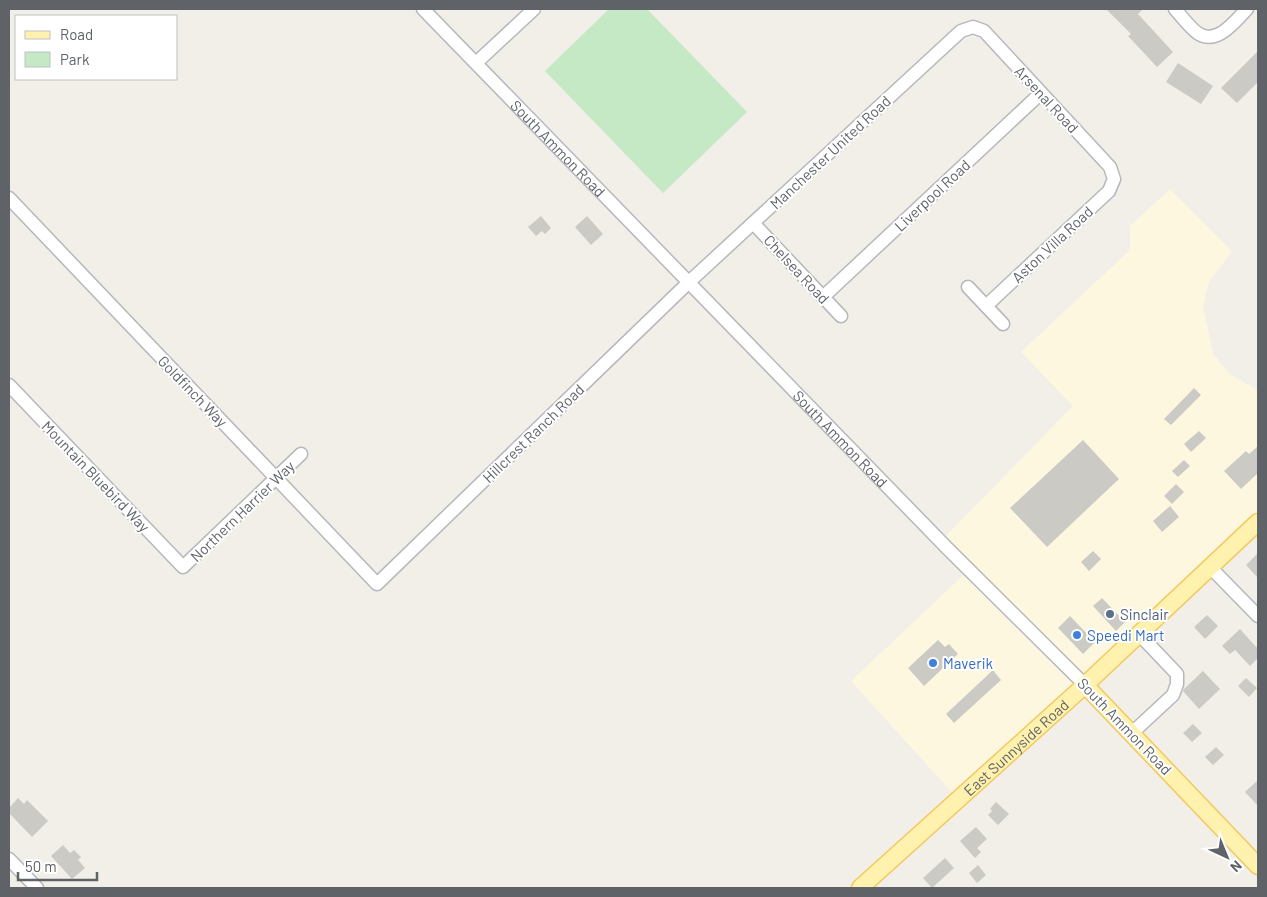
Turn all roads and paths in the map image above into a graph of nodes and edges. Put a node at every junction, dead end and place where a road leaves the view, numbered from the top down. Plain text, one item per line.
1 (423, 9) edge
2 (534, 9) edge
3 (1175, 9) edge
4 (1247, 9) edge
5 (973, 27) joint
6 (476, 63) junction
7 (1041, 93) junction
8 (1114, 179) joint
9 (9, 198) edge
10 (753, 223) junction
11 (689, 282) junction
12 (968, 287) dead end
13 (823, 297) junction
14 (986, 306) junction
15 (841, 316) dead end
16 (1003, 324) dead end
17 (9, 385) edge
18 (301, 454) dead end
19 (276, 478) junction
20 (1258, 522) edge
21 (1210, 566) junction
22 (183, 567) joint
23 (377, 584) joint
24 (1258, 616) edge
25 (1139, 634) junction
26 (1085, 685) junction
27 (1132, 733) junction
28 (9, 859) edge
29 (1258, 866) edge
30 (37, 888) edge
31 (860, 888) edge

1 - 6 street, South Ammon Road
2 - 6 street
3 - 4 street
5 - 7 street, Arsenal Road
5 - 10 street, Manchester United Road
6 - 11 street, South Ammon Road
7 - 8 street, Arsenal Road
7 - 13 street, Liverpool Road
8 - 14 street, Aston Villa Road
9 - 19 street, Goldfinch Way
10 - 11 street, Manchester United Road
10 - 13 street, Chelsea Road
11 - 23 street, Hillcrest Ranch Road
11 - 26 street, South Ammon Road
12 - 14 street
13 - 15 street, Chelsea Road
14 - 16 street
17 - 22 street, Mountain Bluebird Way
18 - 19 street, Northern Harrier Way
19 - 22 street, Northern Harrier Way
19 - 23 street, Goldfinch Way
20 - 21 main road, East Sunnyside Road
21 - 24 street
21 - 25 main road, East Sunnyside Road
25 - 26 main road, East Sunnyside Road
25 - 27 street
26 - 27 main road, South Ammon Road
26 - 31 main road, East Sunnyside Road
27 - 29 main road, South Ammon Road
28 - 30 street

